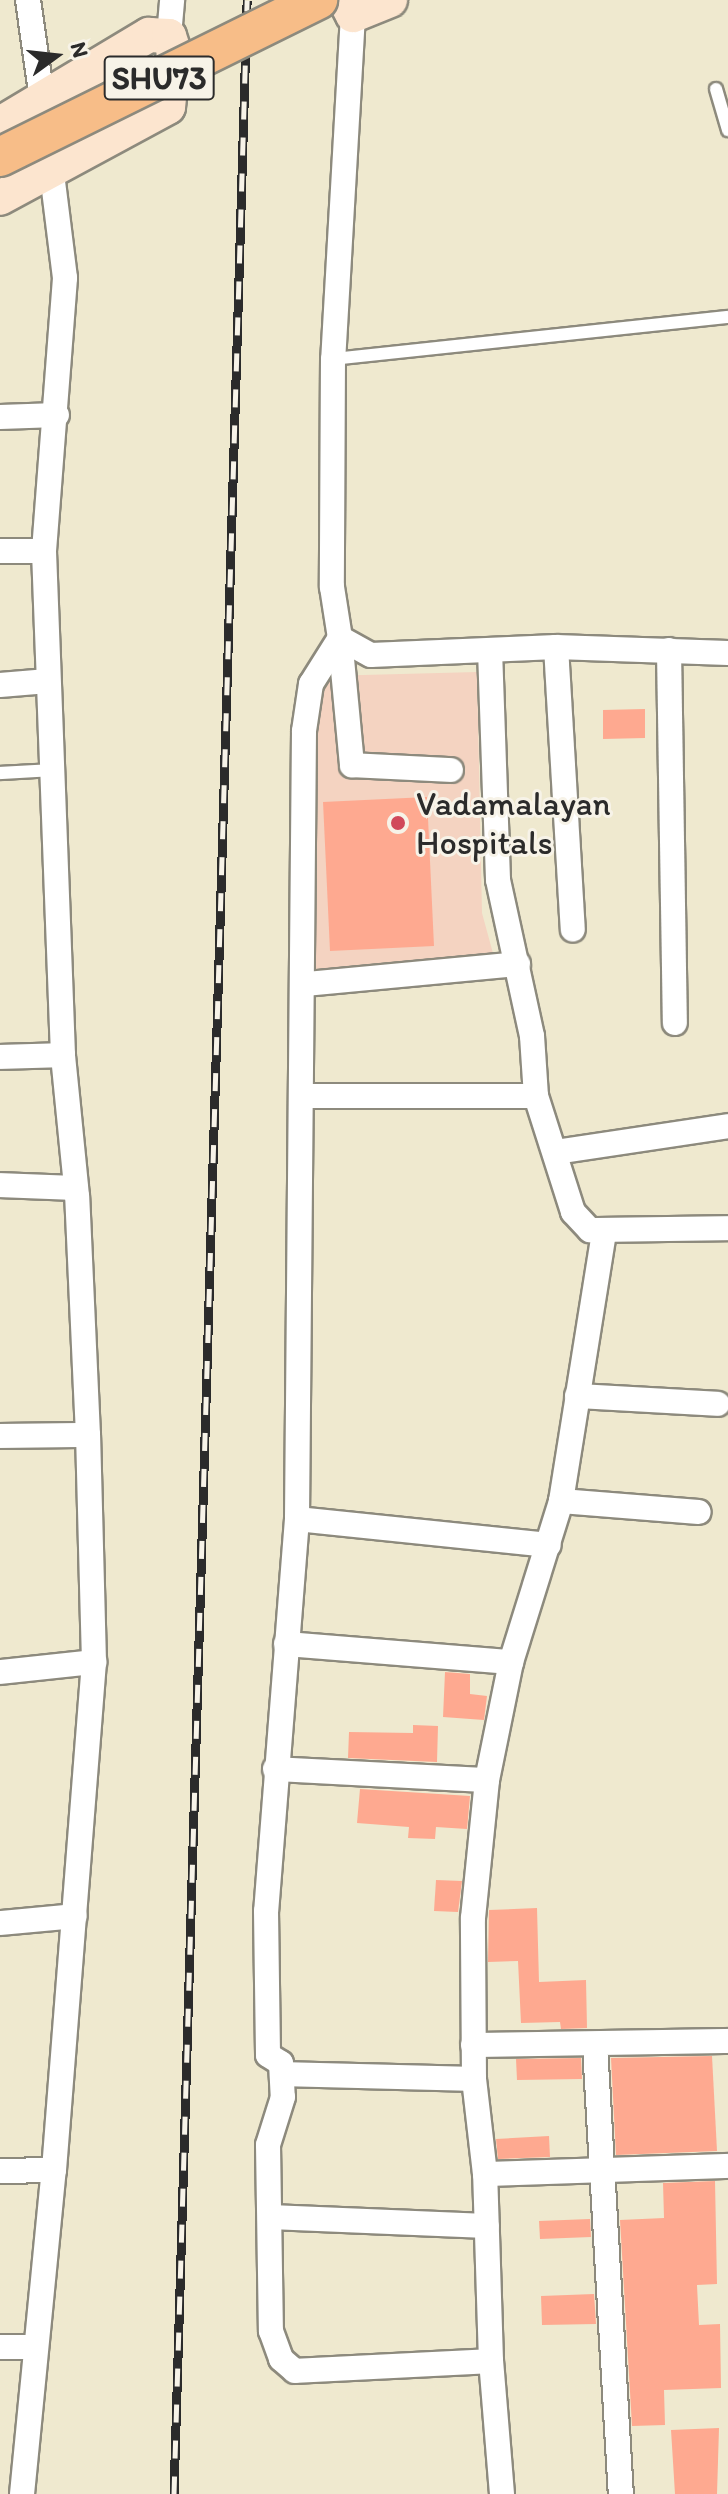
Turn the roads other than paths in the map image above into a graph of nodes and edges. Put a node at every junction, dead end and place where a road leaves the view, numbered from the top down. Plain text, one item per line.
1 (28, 0) edge
2 (172, 0) edge
3 (318, 0) edge
4 (390, 0) edge
5 (349, 7) edge
6 (169, 36) junction
7 (716, 89) dead end
8 (42, 102) junction
9 (0, 124) edge
10 (728, 130) edge
11 (0, 157) edge
12 (52, 172) junction
13 (0, 198) edge
14 (728, 317) edge
15 (333, 359) junction
16 (57, 415) junction
17 (0, 417) edge
18 (0, 551) edge
19 (44, 551) junction
20 (340, 638) junction
21 (556, 647) junction
22 (490, 650) junction
23 (669, 650) junction
24 (728, 653) edge
25 (48, 681) junction
26 (0, 685) edge
27 (52, 770) junction
28 (451, 770) dead end
29 (0, 773) edge
30 (573, 929) dead end
31 (518, 964) junction
32 (306, 984) junction
33 (675, 1023) dead end
34 (63, 1055) junction
35 (0, 1057) edge
36 (305, 1096) junction
37 (536, 1096) junction
38 (728, 1126) edge
39 (555, 1152) junction
40 (0, 1185) edge
41 (76, 1188) junction
42 (728, 1228) edge
43 (604, 1232) junction
44 (577, 1396) junction
45 (718, 1404) dead end
46 (88, 1435) junction
47 (0, 1436) edge
48 (561, 1501) junction
49 (699, 1512) dead end
50 (297, 1519) junction
51 (549, 1545) junction
52 (286, 1644) junction
53 (94, 1662) junction
54 (511, 1662) junction
55 (0, 1672) edge
56 (275, 1769) junction
57 (487, 1780) junction
58 (75, 1916) junction
59 (0, 1923) edge
60 (728, 2041) edge
61 (473, 2045) junction
62 (595, 2046) junction
63 (282, 2074) junction
64 (474, 2079) junction
65 (728, 2166) edge
66 (54, 2170) junction
67 (0, 2171) edge
68 (485, 2174) junction
69 (599, 2174) junction
70 (270, 2217) junction
71 (487, 2226) junction
72 (0, 2347) edge
73 (34, 2347) junction
74 (491, 2361) junction
75 (22, 2494) edge
76 (502, 2494) edge
77 (621, 2494) edge

1 - 8 street
2 - 6 street
3 - 11 main road, SHU73, bridge
4 - 5 street
5 - 15 street
6 - 8 street
6 - 12 street
7 - 10 lane
8 - 9 street
8 - 12 street
12 - 13 street
12 - 16 street
14 - 15 lane
15 - 20 street
16 - 17 street
16 - 19 street
18 - 19 street
19 - 25 street
20 - 22 street
20 - 28 street
20 - 32 street
21 - 22 street
21 - 23 street
21 - 30 street
22 - 31 street
23 - 24 street
23 - 33 street
25 - 26 street
25 - 27 street
27 - 29 lane
27 - 34 street
31 - 32 street
31 - 37 street
32 - 36 street
34 - 35 street
34 - 41 street
36 - 37 street
36 - 50 street
37 - 39 street
38 - 39 street
39 - 43 street
40 - 41 street
41 - 46 street
42 - 43 street
43 - 44 street
44 - 45 street
44 - 48 street
46 - 47 street
46 - 53 street
48 - 49 street
48 - 51 street
50 - 51 street
50 - 52 street
51 - 54 street
52 - 54 street
52 - 56 street
53 - 55 street
53 - 58 street
54 - 57 street
56 - 57 street
56 - 63 street
57 - 61 street
58 - 59 street
58 - 66 street
60 - 62 street
61 - 62 street
61 - 64 street
62 - 69 street
63 - 64 street
63 - 70 street
64 - 68 street
65 - 69 street
66 - 67 street
66 - 73 street
68 - 69 street
68 - 71 street
69 - 77 street
70 - 71 street
70 - 74 street
71 - 74 street
72 - 73 street
73 - 75 street
74 - 76 street

